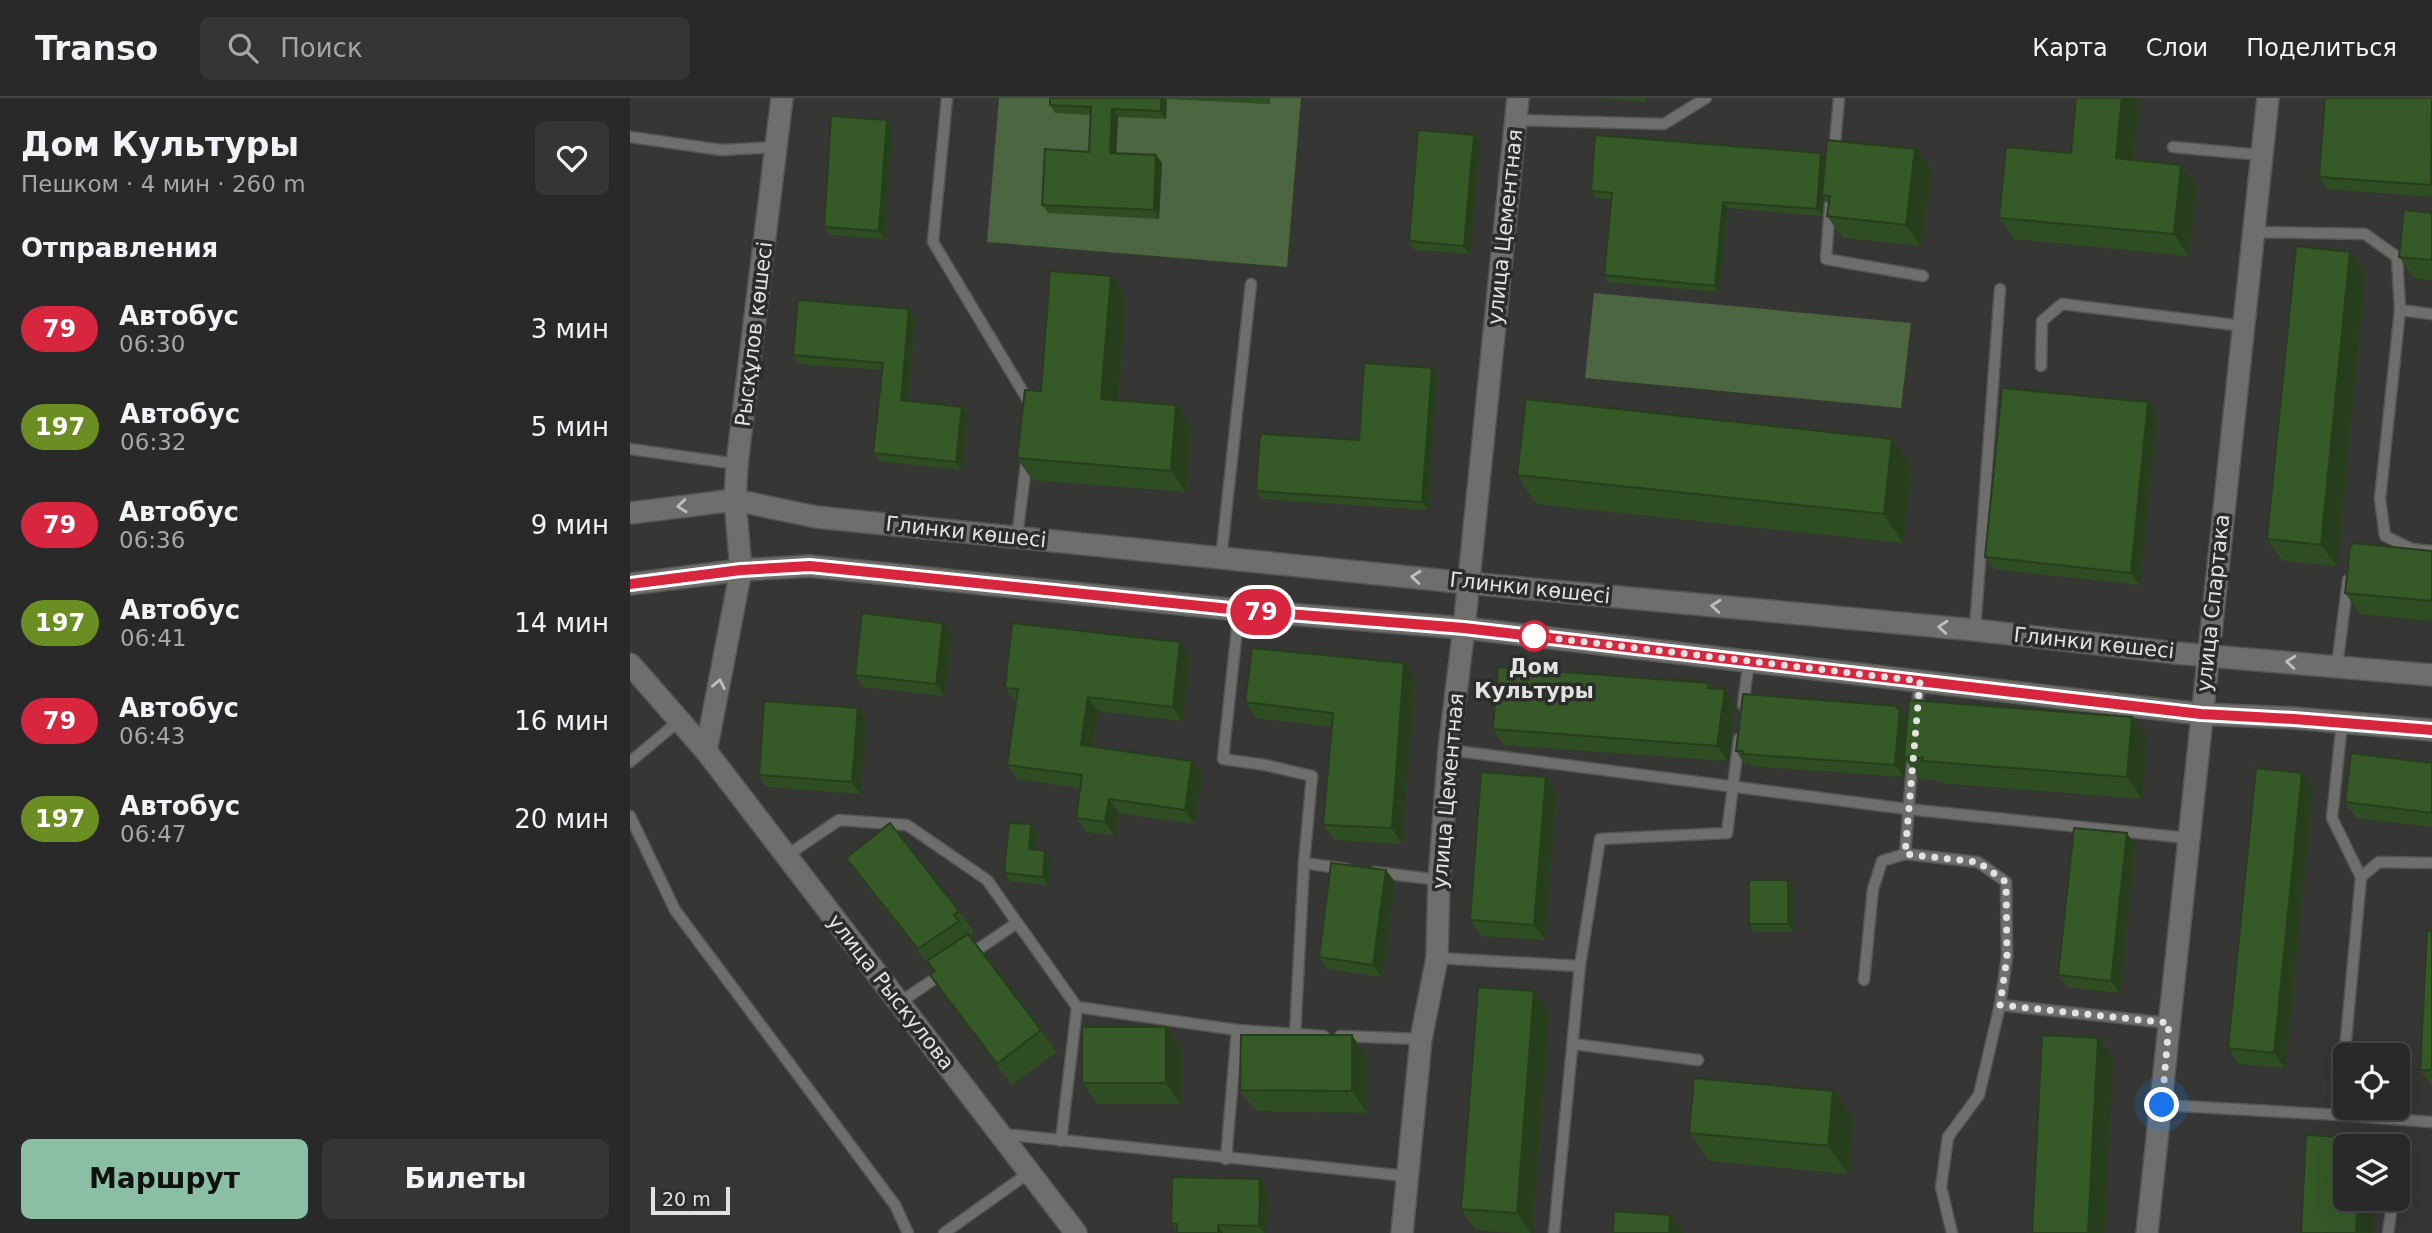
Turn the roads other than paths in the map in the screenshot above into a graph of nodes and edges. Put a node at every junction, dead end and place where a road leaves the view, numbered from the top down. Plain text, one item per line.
1 (782, 98) edge
2 (947, 98) edge
3 (1518, 98) edge
4 (1706, 98) edge
5 (1839, 98) edge
6 (2267, 98) edge
7 (1516, 120) junction
8 (630, 137) edge
9 (778, 146) junction
10 (2173, 147) dead end
11 (2261, 155) junction
12 (1833, 165) edge
13 (1831, 192) edge
14 (2253, 232) junction
15 (1923, 276) dead end
16 (1251, 284) dead end
17 (2000, 289) dead end
18 (2400, 310) junction
19 (2432, 314) edge
20 (2243, 326) junction
21 (2041, 366) dead end
22 (1031, 422) edge
23 (1028, 447) edge
24 (630, 449) edge
25 (737, 464) junction
26 (735, 500) junction
27 (630, 513) edge
28 (2385, 536) junction
29 (1017, 537) junction
30 (2376, 545) edge
31 (2432, 551) edge
32 (1221, 559) junction
33 (2357, 565) edge
34 (741, 570) junction
35 (1468, 583) junction
36 (630, 584) edge
37 (1240, 610) junction
38 (1464, 628) junction
39 (1975, 630) junction
40 (2208, 655) junction
41 (1749, 662) junction
42 (630, 664) edge
43 (2337, 666) junction
44 (2432, 674) edge
45 (1920, 681) junction
46 (1742, 712) edge
47 (2201, 714) junction
48 (680, 720) junction
49 (1916, 720) edge
50 (2342, 722) junction
51 (1741, 725) edge
52 (2432, 730) edge
53 (1913, 745) edge
54 (1448, 750) junction
55 (706, 751) junction
56 (630, 762) edge
57 (1733, 788) junction
58 (1907, 809) junction
59 (630, 816) edge
60 (2188, 838) junction
61 (1905, 854) junction
62 (786, 856) junction
63 (1304, 863) junction
64 (2432, 863) edge
65 (2361, 877) junction
66 (1439, 880) junction
67 (1017, 923) junction
68 (1437, 958) junction
69 (1580, 966) junction
70 (1864, 980) dead end
71 (899, 1003) junction
72 (2000, 1005) junction
73 (1077, 1007) junction
74 (2169, 1023) junction
75 (1237, 1030) junction
76 (1295, 1035) junction
77 (1421, 1039) junction
78 (2346, 1043) edge
79 (1573, 1044) junction
80 (1698, 1060) dead end
81 (2162, 1105) junction
82 (2333, 1115) edge
83 (2405, 1120) edge
84 (2432, 1122) edge
85 (1000, 1134) junction
86 (1061, 1141) junction
87 (1226, 1159) junction
88 (1030, 1172) junction
89 (1406, 1176) junction
90 (2391, 1211) edge
91 (908, 1233) edge
92 (944, 1233) edge
93 (1076, 1233) edge
94 (1402, 1233) edge
95 (1554, 1233) edge
96 (1952, 1233) edge
97 (2147, 1233) edge
98 (2388, 1233) edge

1 - 9 street, Рысқұлов көшесі
2 - 22 lane
3 - 7 street, улица Цементная
4 - 7 lane
5 - 12 lane
6 - 11 street, улица Спартака
7 - 35 street, улица Цементная
8 - 9 lane
9 - 25 street, Рысқұлов көшесі
10 - 11 lane
11 - 14 street, улица Спартака
13 - 15 lane
14 - 18 lane
14 - 20 street, улица Спартака
16 - 32 lane
17 - 39 lane
18 - 19 lane
18 - 28 lane
20 - 21 lane
20 - 40 street, улица Спартака
23 - 29 lane
24 - 25 lane
25 - 26 street, Рысқұлов көшесі
26 -> 27 street, Глинки көшесі
26 - 29 street, Глинки көшесі
26 - 34 street, Рысқұлов көшесі
28 - 30 lane
28 - 31 lane
29 - 32 street, Глинки көшесі
35 -> 32 street, Глинки көшесі
33 - 43 lane
34 - 36 street
34 - 37 street
55 -> 34 street
35 - 38 street, улица Цементная
39 -> 35 street, Глинки көшесі
37 - 38 street
37 - 63 lane
38 - 41 street
38 - 54 street, улица Цементная
39 - 40 street, Глинки көшесі
43 -> 40 street, Глинки көшесі
40 - 47 street, улица Спартака
41 - 45 street
41 - 46 lane
42 - 48 street, улица Рыскулова
43 - 44 street, Глинки көшесі
45 - 47 street
45 - 49 lane
47 - 50 street
47 - 60 street, улица Спартака
48 - 55 street, улица Рыскулова
48 - 56 lane
50 - 52 street
50 - 65 lane
51 - 57 lane
53 - 58 lane
54 - 57 lane
54 - 66 street, улица Цементная
55 - 62 street, улица Рыскулова
57 - 58 lane
57 - 69 lane
58 - 60 lane
58 - 61 lane
59 - 91 lane
60 - 74 street, улица Спартака
61 - 70 lane
61 - 72 lane
62 - 67 lane
62 - 71 street, улица Рыскулова
63 - 66 lane
63 - 76 lane
64 - 65 lane
65 - 78 lane
66 - 68 street, улица Цементная
67 - 71 lane
67 - 73 lane
68 - 69 lane
68 - 77 street, улица Цементная
69 - 79 lane
71 - 85 street, улица Рыскулова
72 - 74 lane
72 - 96 lane
73 - 75 lane
73 - 86 lane
74 - 81 street, улица Спартака
75 - 76 lane
75 - 87 lane
76 - 77 lane
77 - 89 street, улица Цементная
79 - 80 lane
79 - 95 lane
81 - 82 lane
81 - 97 street, улица Спартака
83 - 84 lane
85 - 86 lane
85 - 88 street, улица Рыскулова
86 - 87 lane
87 - 89 lane
88 - 92 lane
88 - 93 street, улица Рыскулова
89 - 94 street, улица Цементная
90 - 98 lane

